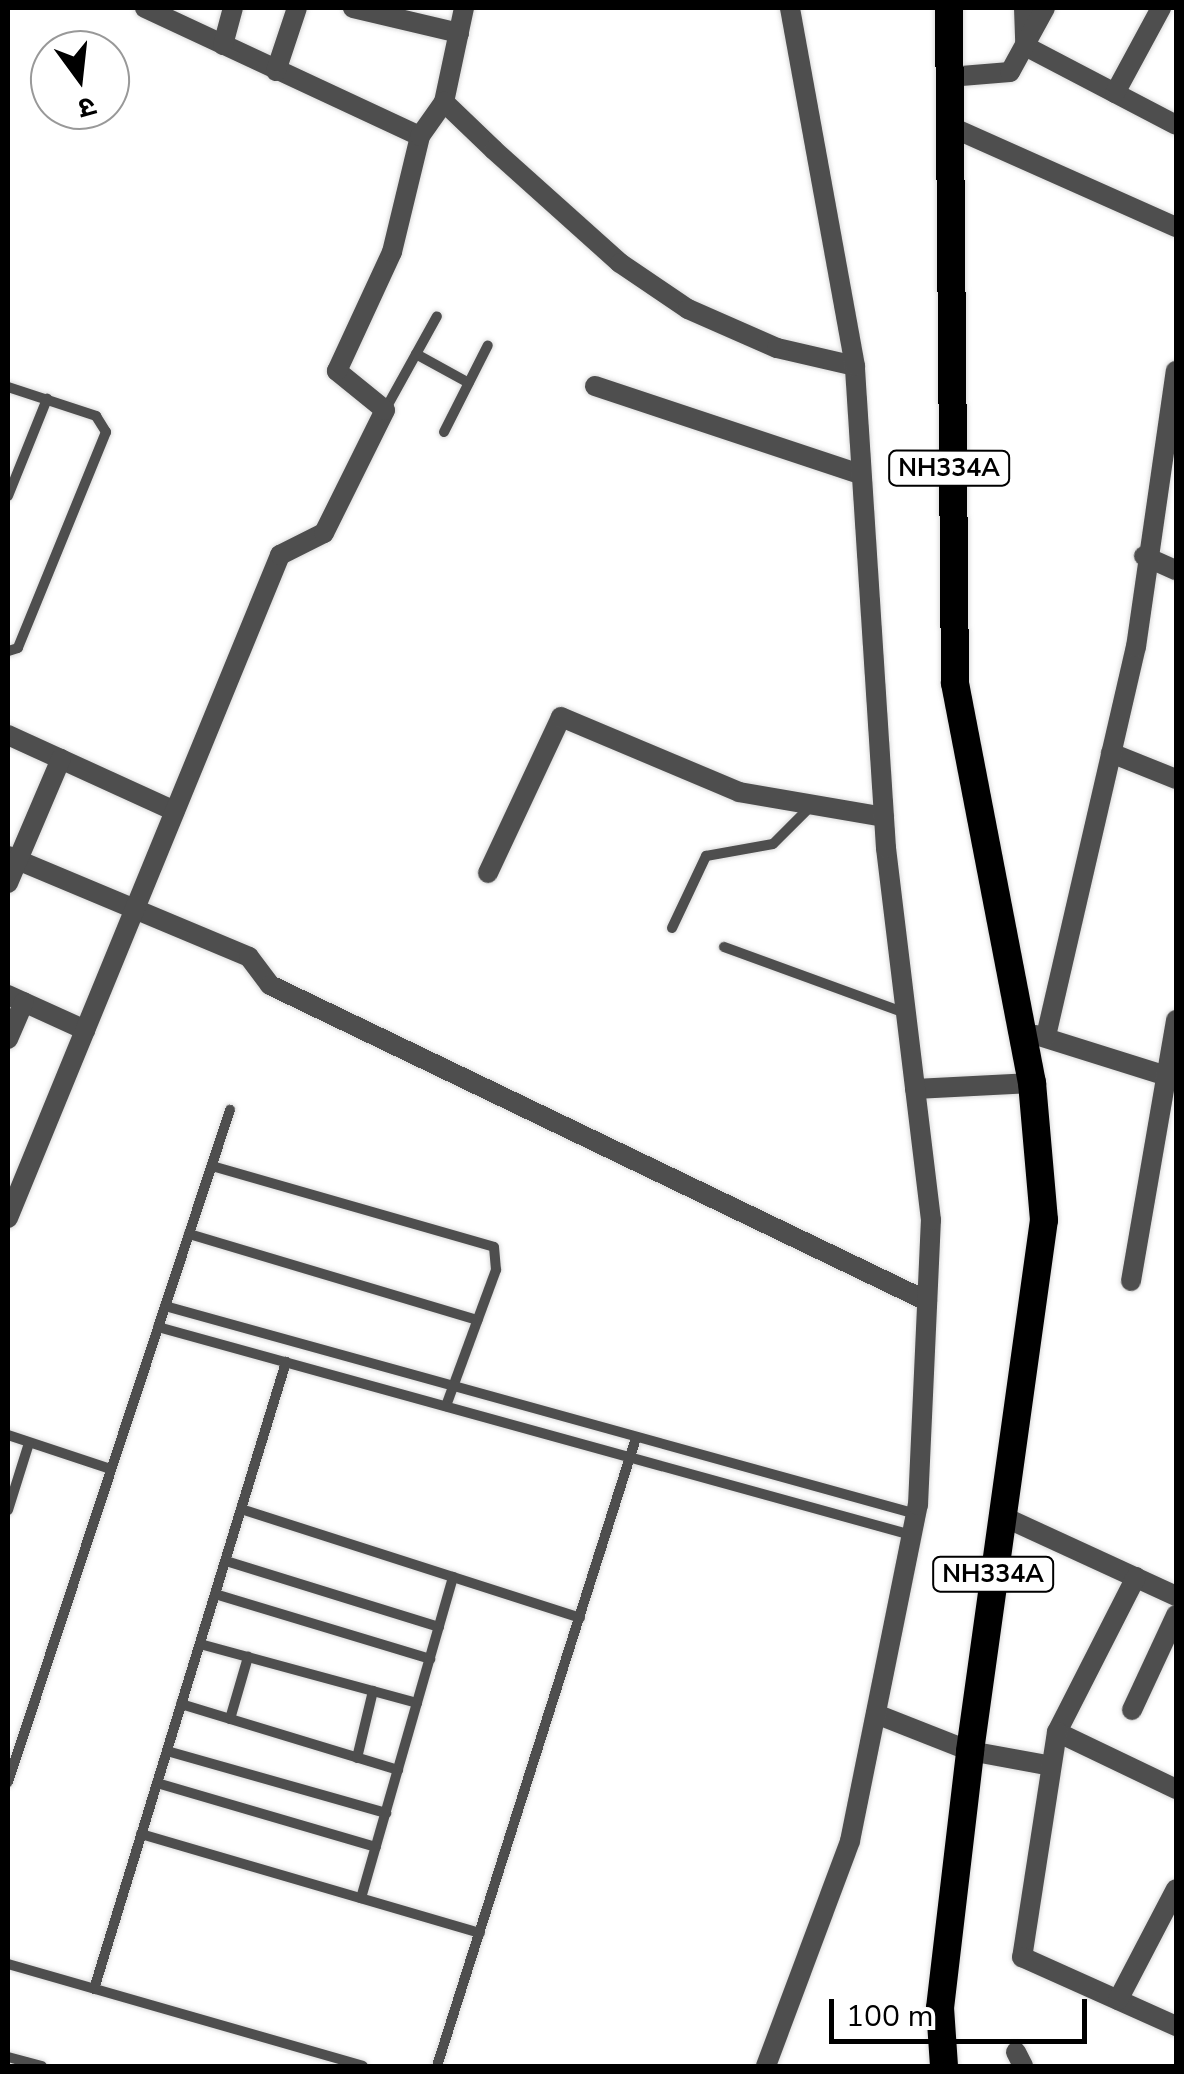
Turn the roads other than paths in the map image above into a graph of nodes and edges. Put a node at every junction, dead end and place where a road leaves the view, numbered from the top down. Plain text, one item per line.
1 (233, 8) edge
2 (298, 8) edge
3 (353, 8) edge
4 (464, 8) edge
5 (790, 8) edge
6 (949, 8) edge
7 (1024, 8) edge
8 (1045, 8) edge
9 (1161, 8) edge
10 (153, 9) edge
11 (459, 33) junction
12 (223, 45) junction
13 (1025, 46) junction
14 (276, 71) junction
15 (949, 78) junction
16 (1115, 93) junction
17 (444, 102) junction
18 (1176, 125) edge
19 (949, 126) junction
20 (420, 136) junction
21 (1176, 227) edge
22 (436, 316) dead end
23 (488, 346) dead end
24 (416, 354) junction
25 (854, 366) junction
26 (1176, 371) edge
27 (469, 382) junction
28 (8, 386) edge
29 (595, 386) dead end
30 (47, 399) junction
31 (385, 410) junction
32 (1170, 422) edge
33 (444, 432) dead end
34 (860, 474) junction
35 (8, 496) edge
36 (1144, 556) junction
37 (1176, 570) edge
38 (8, 651) edge
39 (8, 735) edge
40 (1111, 753) junction
41 (61, 759) junction
42 (1176, 779) edge
43 (808, 809) junction
44 (175, 811) junction
45 (884, 817) junction
46 (12, 858) edge
47 (488, 873) dead end
48 (8, 882) edge
49 (133, 914) junction
50 (672, 928) dead end
51 (724, 948) dead end
52 (16, 999) edge
53 (906, 1013) junction
54 (1176, 1020) edge
55 (85, 1030) junction
56 (1033, 1034) junction
57 (8, 1039) edge
58 (1169, 1076) edge
59 (1032, 1083) junction
60 (915, 1089) junction
61 (230, 1110) dead end
62 (212, 1166) junction
63 (8, 1218) edge
64 (189, 1234) junction
65 (1130, 1281) dead end
66 (927, 1301) junction
67 (165, 1306) junction
68 (477, 1320) junction
69 (158, 1327) junction
70 (286, 1362) junction
71 (453, 1388) junction
72 (446, 1406) junction
73 (8, 1435) edge
74 (636, 1438) junction
75 (29, 1443) junction
76 (631, 1458) junction
77 (111, 1469) junction
78 (241, 1509) junction
79 (8, 1510) edge
80 (1002, 1516) junction
81 (914, 1525) junction
82 (226, 1561) junction
83 (453, 1577) junction
84 (1136, 1577) junction
85 (215, 1594) junction
86 (1176, 1596) edge
87 (1176, 1615) edge
88 (580, 1618) junction
89 (439, 1627) junction
90 (200, 1644) junction
91 (248, 1657) junction
92 (430, 1659) junction
93 (373, 1691) junction
94 (417, 1703) junction
95 (181, 1704) junction
96 (1132, 1710) dead end
97 (876, 1714) junction
98 (230, 1719) junction
99 (1058, 1732) junction
100 (167, 1751) junction
101 (970, 1751) junction
102 (356, 1758) junction
103 (1046, 1765) junction
104 (398, 1770) junction
105 (8, 1782) edge
106 (157, 1783) junction
107 (1176, 1789) edge
108 (386, 1813) junction
109 (141, 1834) junction
110 (376, 1847) junction
111 (1176, 1889) edge
112 (362, 1898) junction
113 (480, 1933) junction
114 (8, 1964) edge
115 (94, 1989) junction
116 (1118, 2000) junction
117 (1176, 2026) edge
118 (8, 2057) edge
119 (42, 2066) edge
120 (363, 2066) edge
121 (437, 2066) edge
122 (766, 2066) edge
123 (944, 2066) edge

1 - 12 street
2 - 14 street
3 - 11 street
4 - 11 street
5 - 25 street
6 - 15 highway, NH334A
7 - 13 street
8 - 13 street
9 - 16 street
10 - 12 street
11 - 17 street
12 - 14 street
13 - 15 street
13 - 16 street
14 - 20 street
15 - 19 highway, NH334A
16 - 18 street
17 - 20 street
17 - 25 street
19 - 21 street
19 - 56 highway, NH334A
20 - 31 street
22 - 24 lane
23 - 27 lane
24 - 27 lane
24 - 31 lane
25 - 34 street
26 - 32 street
27 - 33 lane
28 - 30 lane
29 - 34 street
30 - 35 lane
30 - 38 lane
31 - 44 street
32 - 36 street
34 - 45 street
36 - 37 street
36 - 40 street
39 - 41 street
40 - 42 street
40 - 56 street
41 - 44 street
41 - 46 street
43 - 45 street
43 - 47 street
43 - 50 lane
44 - 49 street
45 - 53 street
46 - 48 street
46 - 49 street
49 - 55 street
49 - 66 street
51 - 53 lane
52 - 55 street
52 - 57 street
53 - 60 street
54 - 58 street
55 - 63 street
56 - 58 street
56 - 59 highway, NH334A
58 - 65 street
59 - 60 street
59 - 80 highway, NH334A
60 - 66 street
61 - 62 lane
62 - 64 lane
62 - 68 lane
64 - 67 lane
64 - 68 lane
66 - 81 street
67 - 69 lane
67 - 71 lane
68 - 71 lane
69 - 70 lane
69 - 77 lane
70 - 72 lane
70 - 78 lane
71 - 72 lane
71 - 74 lane
72 - 76 lane
73 - 75 lane
74 - 76 lane
74 - 81 lane
75 - 77 lane
75 - 79 lane
76 - 81 lane
76 - 88 lane
77 - 105 lane
78 - 82 lane
78 - 83 lane
80 - 84 street
80 - 101 highway, NH334A
81 - 97 street
82 - 85 lane
82 - 89 lane
83 - 88 lane
83 - 89 lane
84 - 86 street
84 - 99 street
85 - 90 lane
85 - 92 lane
87 - 96 street
88 - 113 lane
89 - 92 lane
90 - 91 lane
90 - 95 lane
91 - 93 lane
91 - 98 lane
92 - 94 lane
93 - 94 lane
93 - 102 lane
94 - 104 lane
95 - 98 lane
95 - 100 lane
97 - 101 street
97 - 122 street
98 - 102 lane
99 - 103 street
99 - 107 street
100 - 106 lane
100 - 108 lane
101 - 103 street
101 - 123 highway, NH334A
102 - 104 lane
103 - 116 street
104 - 108 lane
106 - 109 lane
106 - 110 lane
108 - 110 lane
109 - 112 lane
109 - 115 lane
110 - 112 lane
111 - 116 street
112 - 113 lane
113 - 121 lane
114 - 115 lane
115 - 120 lane
116 - 117 street
118 - 119 lane

